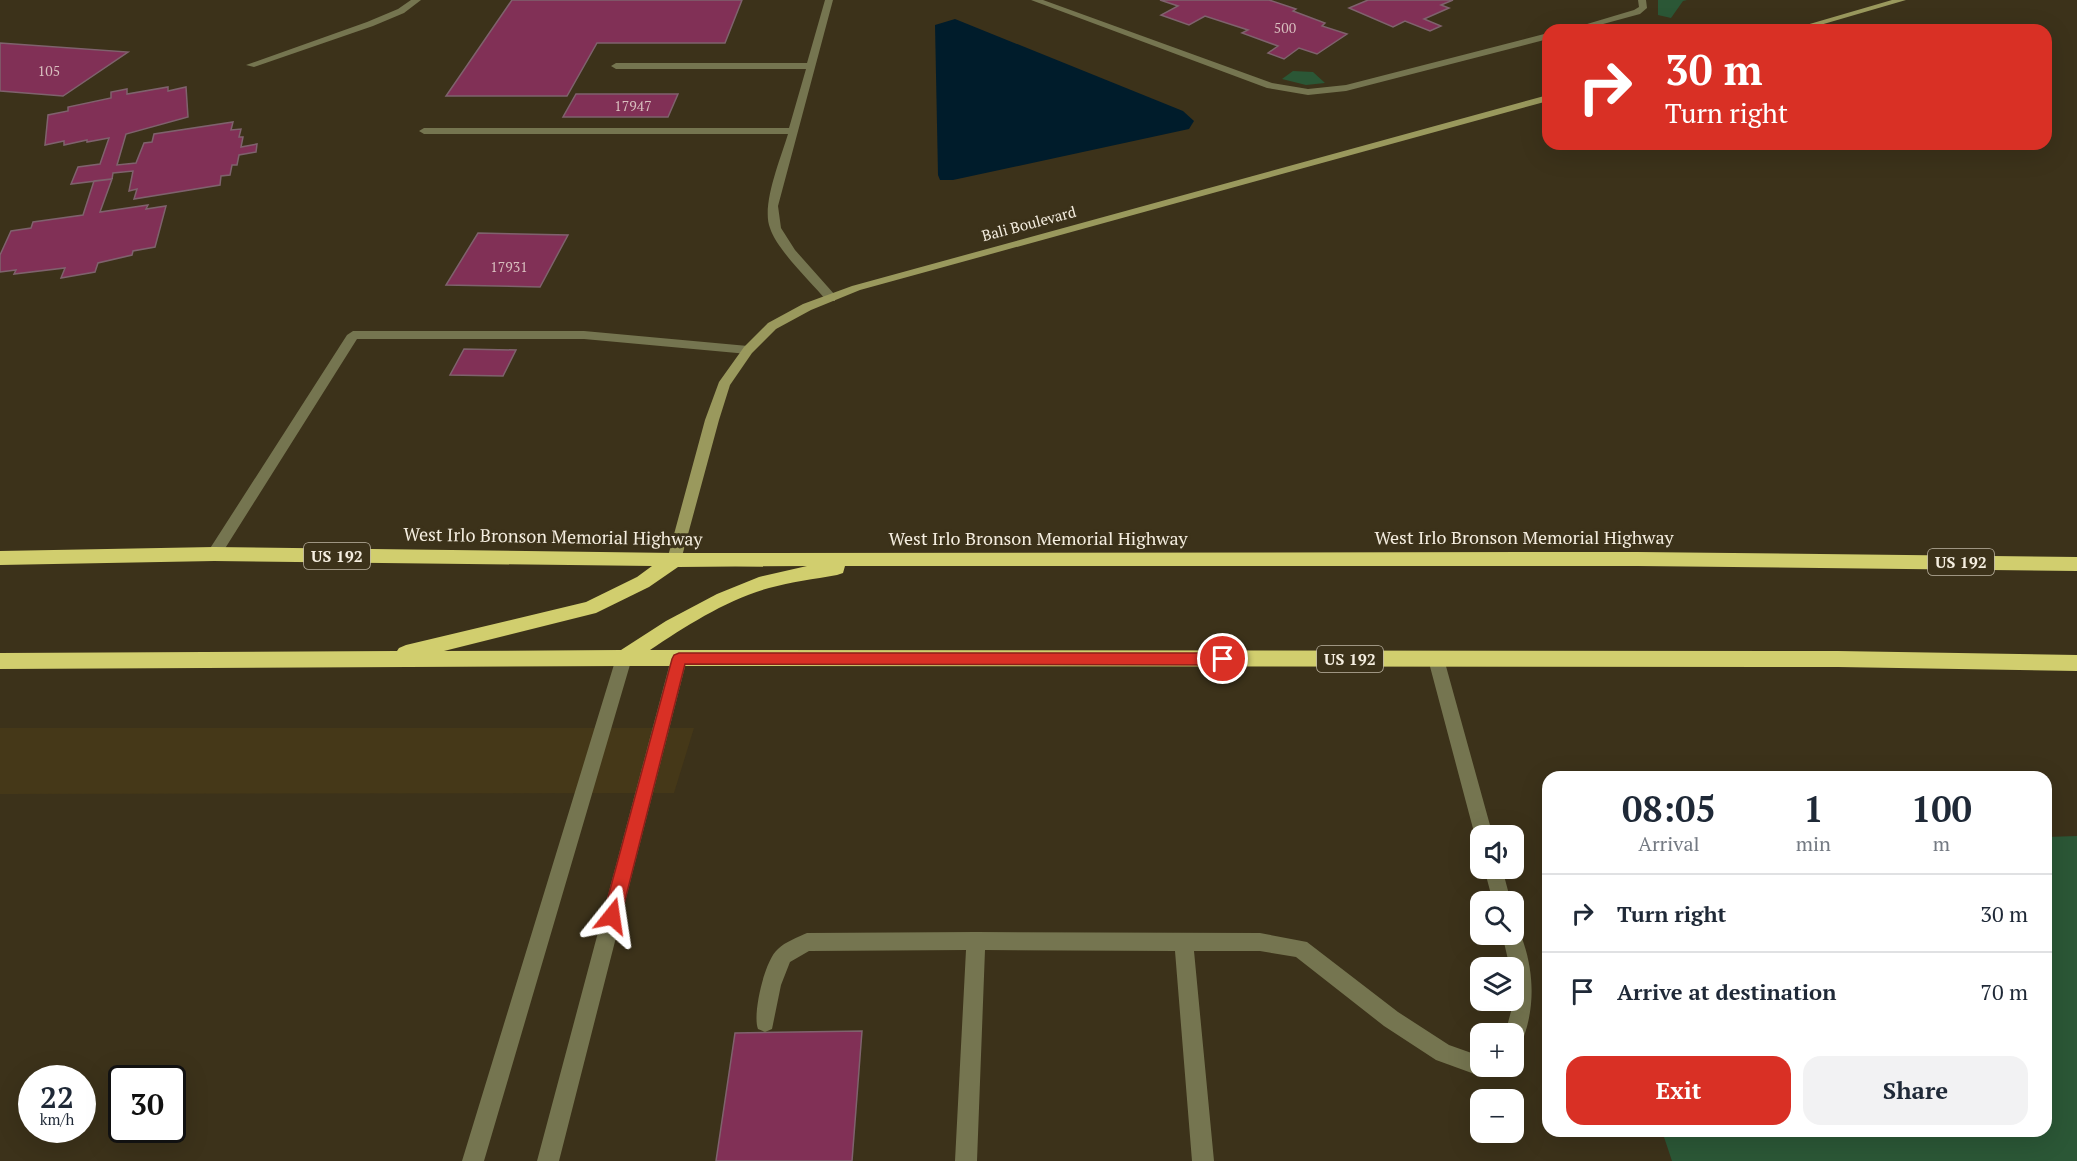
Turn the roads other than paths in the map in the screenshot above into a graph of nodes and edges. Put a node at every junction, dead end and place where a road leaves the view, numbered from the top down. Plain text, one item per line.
1 (417, 0) edge
2 (830, 0) edge
3 (1035, 0) edge
4 (1642, 0) edge
5 (1902, 0) edge
6 (1593, 24) edge
7 (1815, 24) edge
8 (1542, 38) edge
9 (251, 65) dead end
10 (616, 66) dead end
11 (812, 66) junction
12 (1542, 100) edge
13 (424, 131) dead end
14 (794, 131) junction
15 (831, 298) junction
16 (748, 350) junction
17 (214, 554) junction
18 (0, 558) edge
19 (674, 560) junction
20 (877, 560) junction
21 (2077, 564) edge
22 (624, 658) junction
23 (679, 659) junction
24 (1436, 659) junction
25 (376, 660) junction
26 (0, 661) edge
27 (2077, 663) edge
28 (1481, 825) edge
29 (976, 941) junction
30 (1184, 942) junction
31 (1514, 945) edge
32 (765, 1022) dead end
33 (1520, 1023) edge
34 (1470, 1062) edge
35 (473, 1161) edge
36 (548, 1161) edge
37 (966, 1161) edge
38 (1203, 1161) edge

1 - 9 street
2 - 11 street
3 - 8 street
4 - 6 street
5 - 7 street
10 - 11 street
11 - 14 street
12 - 15 street, Bali Boulevard
13 - 14 street
14 - 15 street
15 - 16 street, Bali Boulevard
16 - 17 street
16 - 19 street, Bali Boulevard
17 - 18 highway, West Irlo Bronson Memorial Highway / US 192
17 - 19 highway, West Irlo Bronson Memorial Highway / US 192
19 - 20 highway, West Irlo Bronson Memorial Highway / US 192
19 - 25 highway
20 - 21 highway, West Irlo Bronson Memorial Highway / US 192
20 - 22 highway
22 - 23 highway, US 192
22 - 25 highway, US 192
22 - 35 street
23 - 24 highway, US 192
23 - 36 street
24 - 27 highway, US 192
24 - 28 street
25 - 26 highway, US 192
29 - 30 street
29 - 32 street
29 - 37 street
30 - 34 street
30 - 38 street
31 - 33 street

